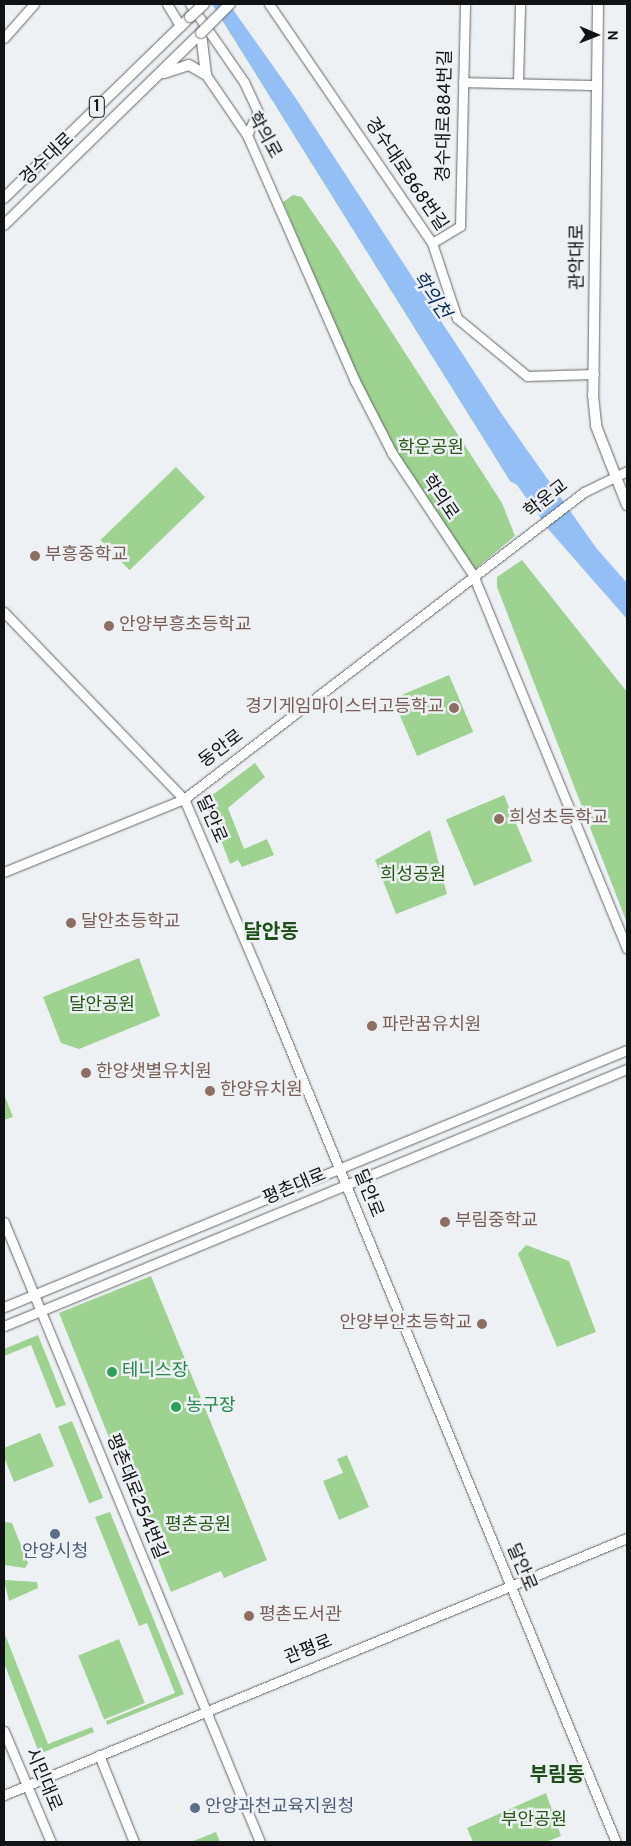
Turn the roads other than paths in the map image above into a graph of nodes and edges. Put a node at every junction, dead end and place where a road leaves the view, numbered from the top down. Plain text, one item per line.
1 (34, 4) edge
2 (167, 4) edge
3 (190, 4) edge
4 (204, 4) edge
5 (230, 4) edge
6 (269, 4) edge
7 (465, 4) edge
8 (520, 4) edge
9 (598, 4) edge
10 (180, 26) junction
11 (201, 33) junction
12 (4, 38) edge
13 (161, 74) junction
14 (206, 75) junction
15 (463, 82) junction
16 (518, 82) junction
17 (596, 85) junction
18 (246, 135) junction
19 (4, 198) edge
20 (4, 226) edge
21 (432, 243) junction
22 (594, 374) junction
23 (627, 470) edge
24 (614, 476) junction
25 (627, 505) edge
26 (529, 534) joint
27 (473, 575) junction
28 (4, 612) edge
29 (184, 799) junction
30 (4, 872) edge
31 (627, 948) edge
32 (627, 1050) edge
33 (627, 1069) edge
34 (339, 1167) junction
35 (346, 1185) junction
36 (4, 1222) edge
37 (34, 1295) junction
38 (4, 1307) edge
39 (41, 1311) junction
40 (4, 1326) edge
41 (627, 1538) edge
42 (510, 1585) junction
43 (205, 1712) junction
44 (4, 1731) edge
45 (99, 1755) junction
46 (28, 1785) junction
47 (4, 1794) edge
48 (51, 1842) edge
49 (134, 1842) edge
50 (260, 1842) edge
51 (616, 1842) edge

1 - 12 street
2 - 10 street
3 - 18 street
4 - 10 main road, 경수대로 / 1, bridge
5 - 11 main road, 1, bridge
6 - 21 street, 경수대로868번길
7 - 15 street, 경수대로884번길
8 - 16 street
9 - 17 main road, 관악대로
10 - 19 main road, 경수대로 / 1
11 - 13 main road, 경수대로 / 1
11 - 14 main road
13 - 14 main road
13 - 20 main road, 경수대로 / 1
14 - 18 street, 학의로
15 - 16 street
15 - 21 street, 경수대로884번길
16 - 17 street
17 - 22 main road, 관악대로
18 - 27 street, 학의로
21 - 22 street, 경수대로868번길
22 - 24 main road, 관악대로
23 - 24 street
24 - 25 main road, 관악대로
24 - 26 street, 학운교
26 - 27 street, 동안로
27 - 29 street, 동안로
27 - 31 street, 학의로
28 - 29 street, 달안로
29 - 30 street, 동안로
29 - 34 street, 달안로
32 - 34 street, 평촌대로
33 - 35 street, 평촌대로
34 - 35 street, 달안로
34 - 37 street, 평촌대로
35 - 39 street, 평촌대로
35 - 42 street, 달안로
36 - 37 street, 평촌대로254번길
37 - 38 street, 평촌대로
37 - 39 street, 평촌대로254번길
39 - 40 street, 평촌대로
39 - 43 street, 평촌대로254번길
41 - 42 street, 관평로
42 - 43 street, 관평로
42 - 51 street, 달안로
43 - 45 street, 관평로
43 - 50 street, 평촌대로254번길
44 - 46 street, 시민대로
45 - 46 street, 관평로
45 - 49 street
46 - 47 street, 관평로
46 - 48 street, 시민대로

